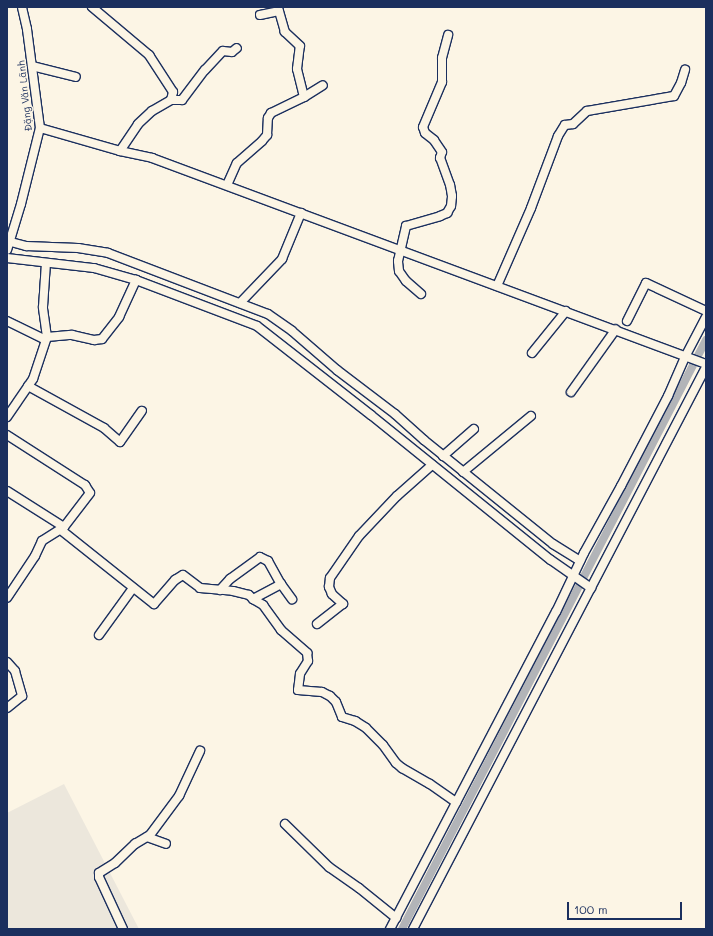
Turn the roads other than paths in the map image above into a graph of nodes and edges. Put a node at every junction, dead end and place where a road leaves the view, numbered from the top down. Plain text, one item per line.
1 (22, 7) edge
2 (92, 7) edge
3 (278, 9) edge
4 (260, 15) dead end
5 (448, 36) dead end
6 (237, 48) dead end
7 (32, 66) junction
8 (685, 70) dead end
9 (76, 77) dead end
10 (323, 85) dead end
11 (304, 97) junction
12 (171, 100) junction
13 (40, 128) junction
14 (120, 151) junction
15 (227, 185) junction
16 (301, 214) junction
17 (11, 242) junction
18 (7, 250) edge
19 (400, 250) junction
20 (7, 258) edge
21 (46, 263) junction
22 (136, 280) junction
23 (497, 286) junction
24 (421, 294) dead end
25 (240, 303) junction
26 (706, 310) edge
27 (566, 311) junction
28 (263, 312) junction
29 (706, 317) edge
30 (7, 321) edge
31 (627, 321) dead end
32 (256, 326) junction
33 (616, 329) junction
34 (46, 339) junction
35 (532, 353) dead end
36 (687, 357) junction
37 (704, 364) edge
38 (28, 386) junction
39 (571, 392) dead end
40 (142, 411) dead end
41 (531, 416) dead end
42 (7, 417) edge
43 (474, 429) dead end
44 (7, 435) edge
45 (443, 456) junction
46 (432, 465) junction
47 (463, 472) junction
48 (7, 491) edge
49 (62, 529) junction
50 (580, 561) junction
51 (574, 576) junction
52 (281, 584) junction
53 (588, 586) junction
54 (133, 588) junction
55 (220, 590) junction
56 (7, 598) edge
57 (253, 599) junction
58 (292, 599) dead end
59 (317, 624) dead end
60 (99, 635) dead end
61 (7, 662) edge
62 (7, 708) edge
63 (200, 751) dead end
64 (456, 802) junction
65 (284, 824) dead end
66 (147, 837) junction
67 (166, 844) dead end
68 (396, 918) junction
69 (123, 929) edge
70 (390, 929) edge
71 (413, 929) edge

1 - 7 street, Đặng Văn Lãnh
2 - 12 street
3 - 4 street
3 - 11 street
5 - 19 street
6 - 12 street
7 - 9 street
7 - 13 street, Đặng Văn Lãnh
8 - 23 street
10 - 11 street
11 - 15 street
12 - 14 street
13 - 14 street
13 - 17 street, Đặng Văn Lãnh
14 - 15 street
15 - 16 street
16 - 19 street
16 - 25 street
17 - 18 street, Đặng Văn Lãnh
17 - 25 street
19 - 23 street
19 - 24 street
20 - 21 street
21 - 22 street
21 - 34 street
22 - 32 street
22 - 34 street
23 - 27 street
25 - 28 street
26 - 31 street
27 - 33 street
27 - 35 street
28 - 32 street
28 - 45 street
29 - 36 street
30 - 34 street
32 - 46 street
33 - 36 street
33 - 39 street
34 - 38 street
36 - 37 street
36 - 50 street
37 - 53 street
38 - 40 street
38 - 42 street
41 - 47 street
43 - 45 street
44 - 49 street
45 - 47 street
46 - 51 street
46 - 59 street
47 - 50 street
48 - 49 street
49 - 54 street
49 - 56 street
50 - 51 street
51 - 53 street
51 - 64 street
52 - 55 street
52 - 57 street
52 - 58 street
53 - 71 street
54 - 55 street
54 - 60 street
55 - 57 street
57 - 64 street
61 - 62 street
63 - 66 street
64 - 68 street
65 - 68 street
66 - 67 street
66 - 69 street
68 - 70 street

